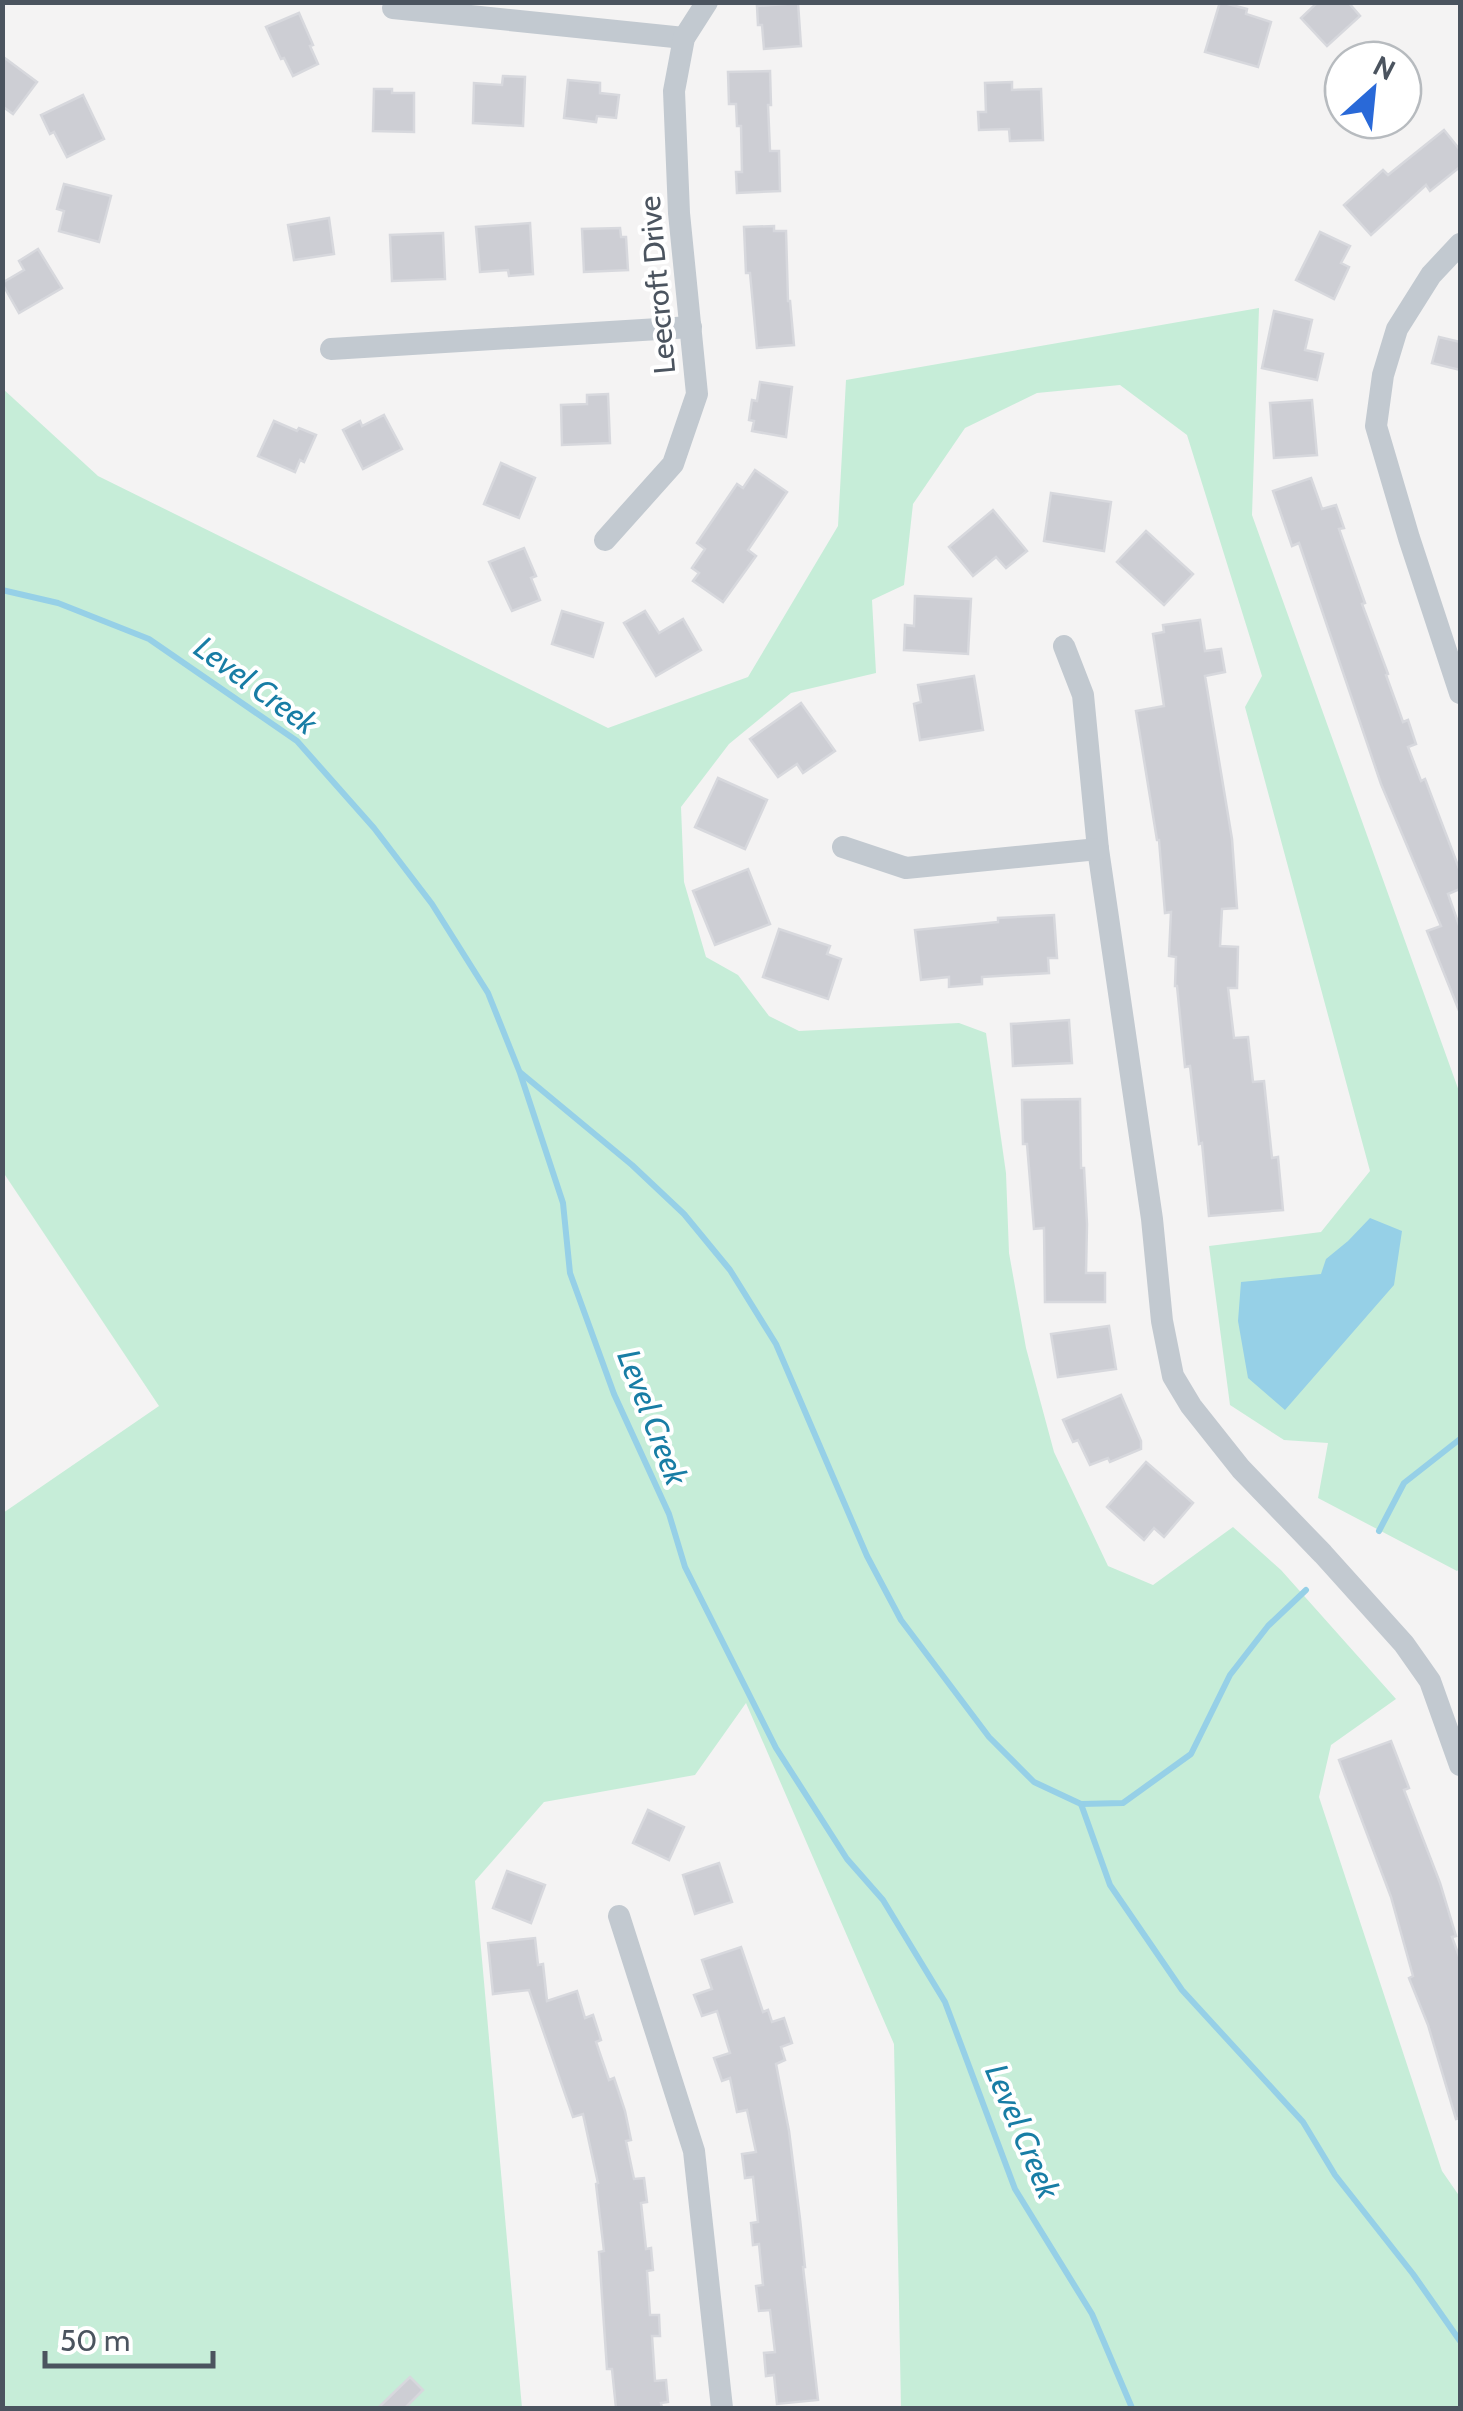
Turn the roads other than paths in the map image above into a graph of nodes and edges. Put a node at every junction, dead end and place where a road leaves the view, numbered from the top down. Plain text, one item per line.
1 (707, 2) edge
2 (393, 8) dead end
3 (684, 38) junction
4 (1460, 244) edge
5 (691, 327) junction
6 (332, 349) dead end
7 (605, 540) dead end
8 (1064, 646) dead end
9 (1460, 693) edge
10 (843, 847) dead end
11 (1098, 849) junction
12 (1460, 1765) edge
13 (619, 1916) dead end
14 (722, 2408) edge

1 - 3 street, Leecroft Drive
2 - 3 street
3 - 5 street, Leecroft Drive
4 - 9 street
5 - 6 street
5 - 7 street, Leecroft Drive
8 - 11 street
10 - 11 street
11 - 12 street
13 - 14 street

